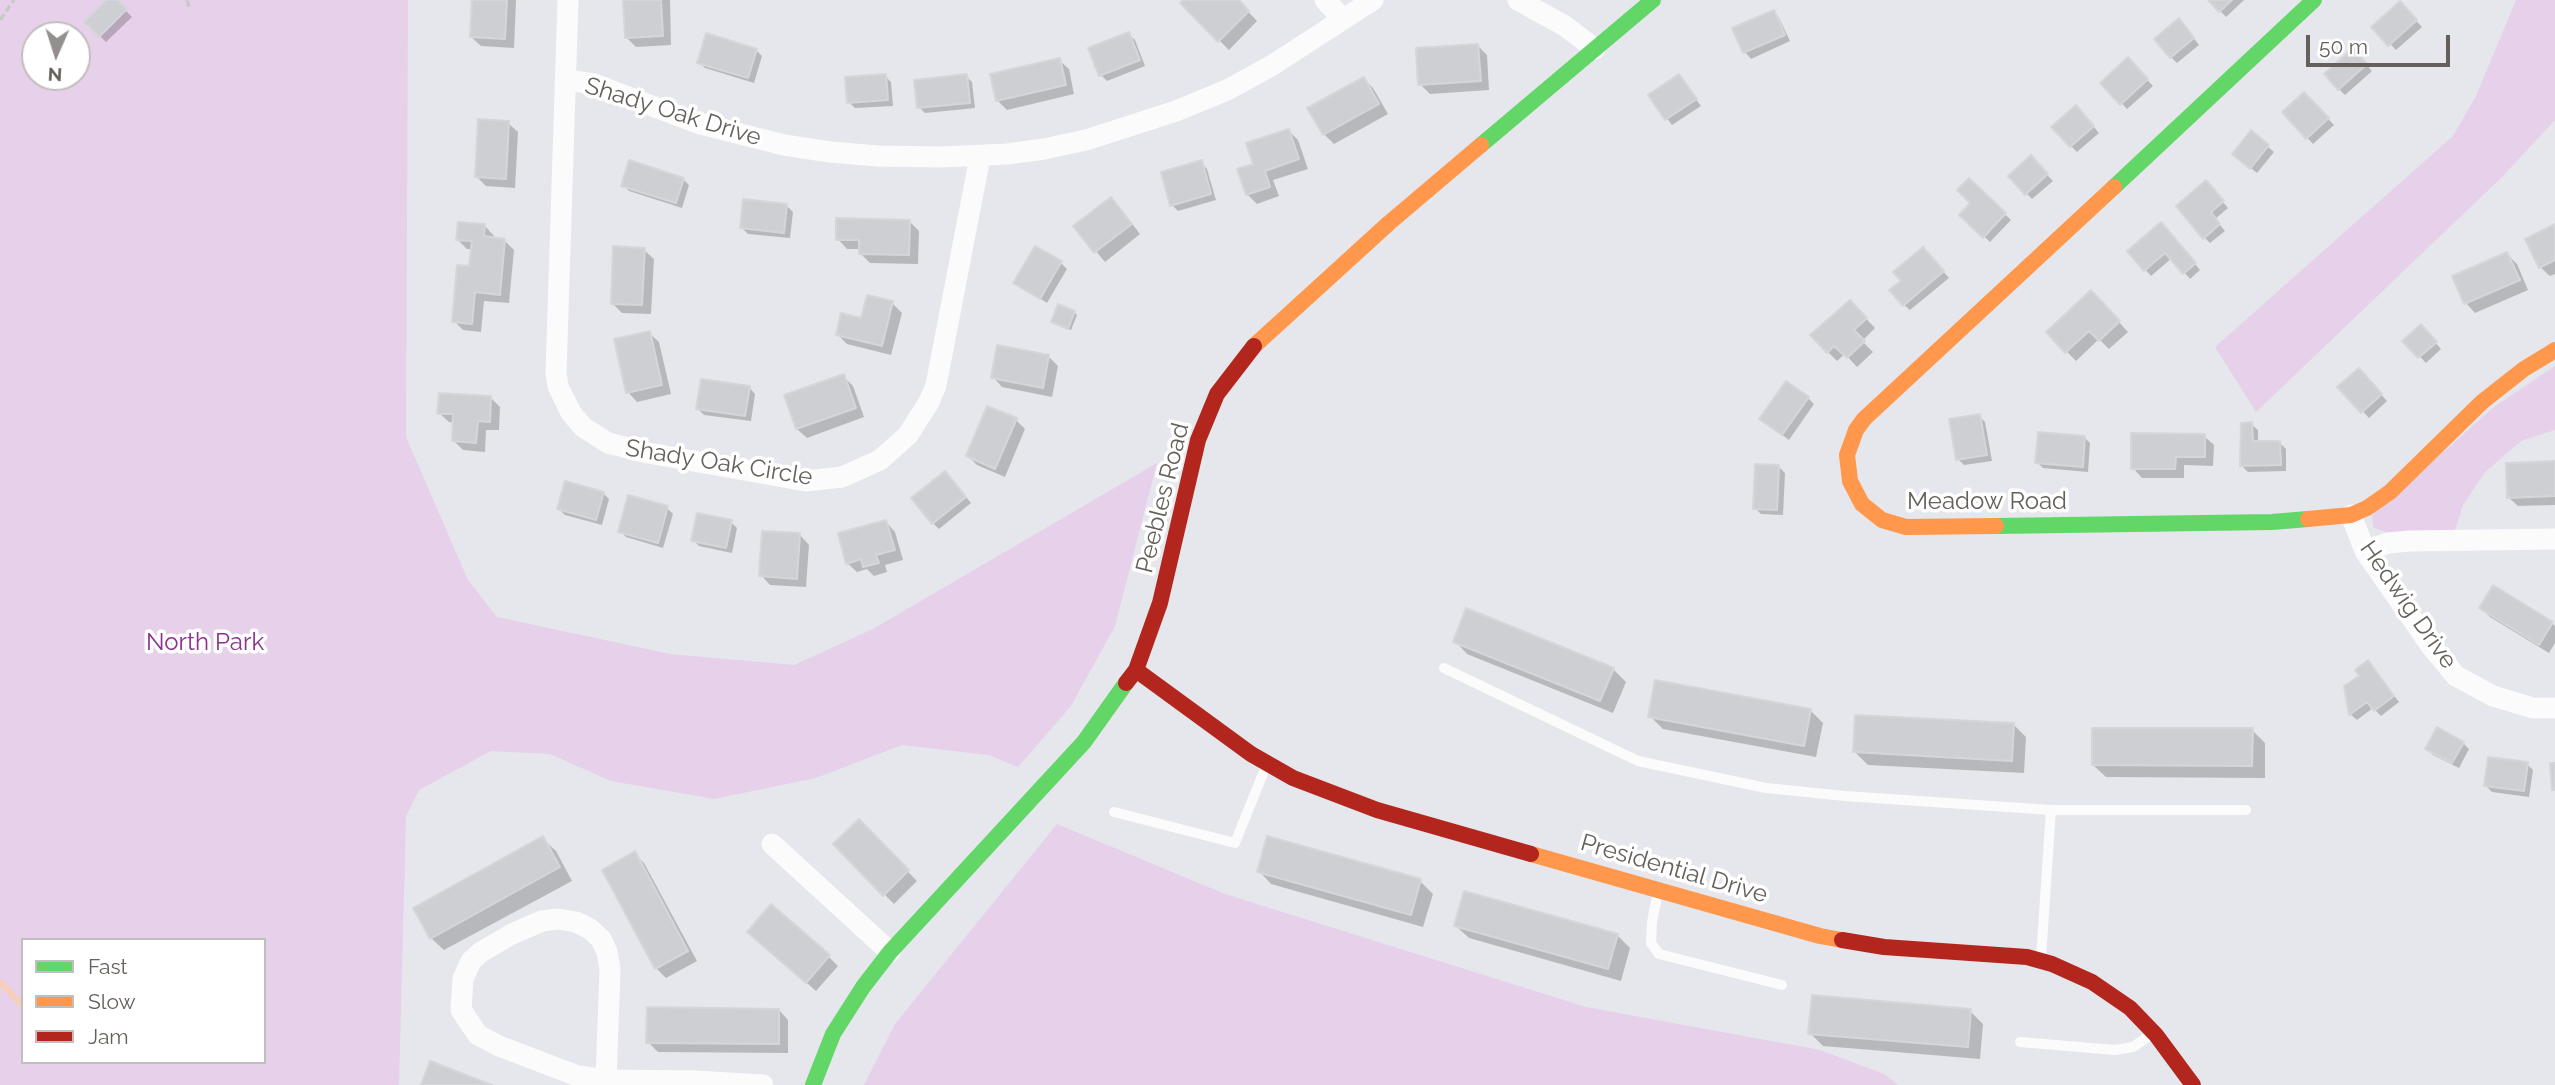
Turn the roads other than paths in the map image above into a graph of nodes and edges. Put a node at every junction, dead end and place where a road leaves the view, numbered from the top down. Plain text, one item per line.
1 (568, 0) edge
2 (1325, 0) edge
3 (1373, 0) edge
4 (1518, 0) edge
5 (1653, 0) edge
6 (2314, 0) edge
7 (1343, 19) junction
8 (1595, 49) junction
9 (567, 80) junction
10 (980, 157) junction
11 (2555, 350) edge
12 (2351, 514) junction
13 (2555, 539) edge
14 (2365, 551) junction
15 (1444, 668) dead end
16 (1136, 670) junction
17 (2555, 708) edge
18 (1267, 764) junction
19 (2051, 810) junction
20 (2246, 810) dead end
21 (1114, 812) dead end
22 (772, 844) dead end
23 (1658, 889) junction
24 (890, 952) junction
25 (2040, 961) junction
26 (1783, 985) dead end
27 (2154, 1032) junction
28 (2020, 1042) dead end
29 (606, 1080) junction
30 (763, 1085) edge
31 (813, 1085) edge
32 (2193, 1085) edge

1 - 9 street, Shady Oak Circle
2 - 7 street
3 - 7 street, Shady Oak Drive
4 - 8 street
5 - 8 street, Peebles Road
6 - 12 street, Meadow Road
7 - 10 street, Shady Oak Drive
8 - 16 street, Peebles Road
9 - 10 street, Shady Oak Drive
9 - 10 street, Shady Oak Circle
11 - 12 street, Meadow Road
12 - 14 street, Hedwig Drive
13 - 14 street
14 - 17 street, Hedwig Drive
15 - 19 lane
16 - 18 street, Presidential Drive
16 - 24 street, Peebles Road
18 - 21 lane
18 - 23 street, Presidential Drive
19 - 20 lane
19 - 25 lane
22 - 24 street
23 - 25 street, Presidential Drive
23 - 26 lane
24 - 31 street, Peebles Road
25 - 27 street, Presidential Drive
27 - 28 lane
27 - 32 street, Presidential Drive
29 - 29 street
29 - 30 street

